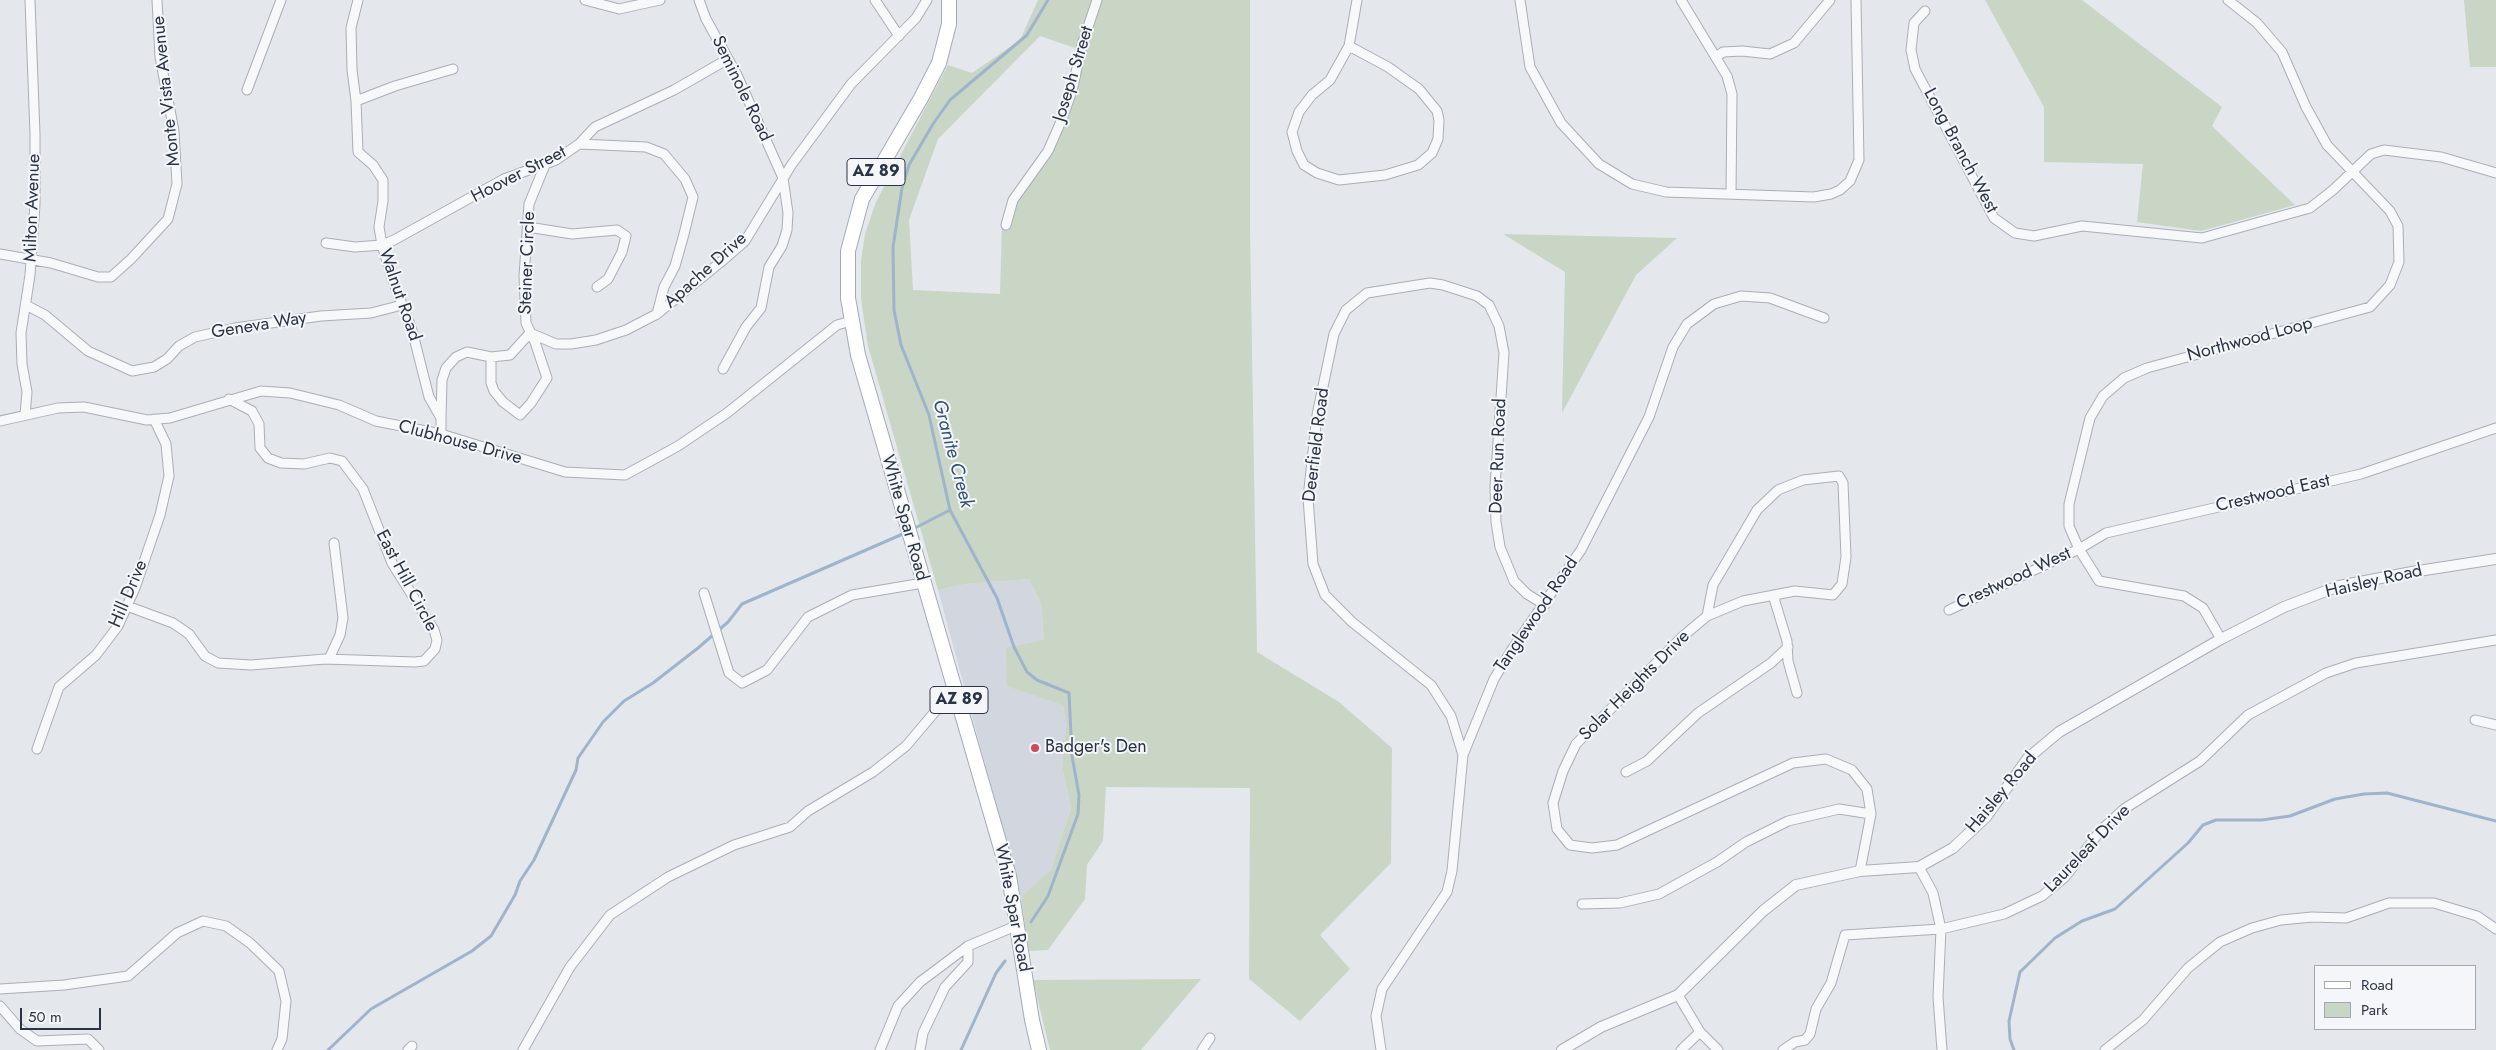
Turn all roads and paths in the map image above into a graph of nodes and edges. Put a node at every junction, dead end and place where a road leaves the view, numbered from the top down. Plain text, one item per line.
1 (30, 0) edge
2 (157, 0) edge
3 (280, 0) edge
4 (358, 0) edge
5 (585, 0) edge
6 (660, 0) edge
7 (699, 0) edge
8 (875, 0) edge
9 (927, 0) edge
10 (949, 0) edge
11 (1097, 0) edge
12 (1357, 0) edge
13 (1520, 0) edge
14 (1681, 0) edge
15 (1830, 0) edge
16 (1856, 0) edge
17 (2228, 0) edge
18 (1925, 11) dead end
19 (899, 36) junction
20 (1349, 46) junction
21 (1716, 57) junction
22 (728, 58) junction
23 (453, 69) dead end
24 (247, 90) dead end
25 (356, 102) junction
26 (579, 144) junction
27 (544, 165) junction
28 (2352, 171) junction
29 (2496, 173) edge
30 (783, 178) junction
31 (1731, 194) junction
32 (1006, 225) dead end
33 (528, 226) junction
34 (326, 244) dead end
35 (382, 244) junction
36 (0, 254) edge
37 (31, 259) junction
38 (597, 287) dead end
39 (1477, 296) joint
40 (26, 305) junction
41 (402, 305) junction
42 (657, 314) junction
43 (1824, 318) dead end
44 (851, 321) junction
45 (530, 333) junction
46 (491, 357) junction
47 (723, 369) dead end
48 (230, 400) junction
49 (25, 415) junction
50 (440, 418) junction
51 (154, 419) junction
52 (0, 421) edge
53 (2496, 428) edge
54 (441, 434) junction
55 (334, 543) dead end
56 (2079, 549) junction
57 (2496, 560) edge
58 (923, 583) junction
59 (704, 593) dead end
60 (1773, 595) junction
61 (1545, 605) junction
62 (127, 606) junction
63 (1949, 610) dead end
64 (1707, 616) junction
65 (2221, 639) junction
66 (2496, 640) edge
67 (1788, 647) junction
68 (329, 659) junction
69 (955, 688) junction
70 (1797, 693) dead end
71 (2475, 720) dead end
72 (2496, 725) edge
73 (37, 749) dead end
74 (1462, 755) junction
75 (1626, 772) dead end
76 (1871, 814) junction
77 (1920, 867) junction
78 (1860, 871) junction
79 (1582, 904) dead end
80 (1018, 925) junction
81 (2496, 929) edge
82 (1941, 930) junction
83 (968, 946) junction
84 (0, 989) edge
85 (1678, 995) junction
86 (0, 1006) edge
87 (1700, 1032) junction
88 (1210, 1038) dead end
89 (99, 1050) edge
90 (277, 1050) edge
91 (523, 1050) edge
92 (880, 1050) edge
93 (920, 1050) edge
94 (1039, 1050) edge
95 (1202, 1050) edge
96 (1381, 1050) edge
97 (1562, 1050) edge
98 (1681, 1050) edge
99 (1718, 1050) edge
100 (1784, 1050) edge
101 (1942, 1050) edge
102 (2105, 1050) edge

1 - 37 street, Milton Avenue
2 - 37 street, Monte Vista Avenue
3 - 24 street
4 - 25 street, Walnut Road
5 - 6 street
7 - 22 street, Seminole Road
8 - 19 street
9 - 19 street, Apache Drive
10 - 44 main road, White Spar Road / AZ 89
11 - 32 street, Joseph Street
12 - 20 street
13 - 31 street
14 - 21 street
15 - 21 street
16 - 31 street
17 - 28 street, Northwood Loop
18 - 28 street, Long Branch West
19 - 30 street, Apache Drive
20 - 20 street
21 - 31 street
22 - 26 street, Hoover Street
22 - 30 street, Seminole Road
23 - 25 street
25 - 35 street, Walnut Road
26 - 27 street, Hoover Street
26 - 42 street
27 - 33 street, Steiner Circle
27 - 35 street, Hoover Street
28 - 29 street, Long Branch West
28 - 56 street, Northwood Loop
30 - 42 street, Apache Drive
30 - 47 street, Seminole Road
33 - 38 street
33 - 45 street, Steiner Circle
34 - 35 street, Hoover Street
35 - 41 street, Walnut Road
36 - 37 street
37 - 40 street, Milton Avenue
39 - 61 street, Deer Run Road
39 - 74 street, Deerfield Road
40 - 41 street, Geneva Way
40 - 49 street, Milton Avenue
41 - 50 street, Walnut Road
42 - 45 street, Apache Drive
43 - 61 street, Tanglewood Road
44 - 54 street, Clubhouse Drive
44 - 58 main road, White Spar Road / AZ 89
45 - 46 street
45 - 46 street, Steiner Circle
46 - 50 street
48 - 51 street, Clubhouse Drive
48 - 54 street, Clubhouse Drive
48 - 68 street, East Hill Circle
49 - 51 street, Clubhouse Drive
49 - 52 street, Clubhouse Drive
50 - 54 street, Walnut Road
51 - 62 street, Hill Drive
53 - 56 street, Crestwood East
55 - 68 street
56 - 63 street, Crestwood West
56 - 65 street, Northwood Loop
57 - 65 street, Haisley Road
58 - 59 street
58 - 69 main road, White Spar Road / AZ 89
60 - 64 street
60 - 64 street
60 - 67 street
61 - 74 street, Tanglewood Road
62 - 68 street, East Hill Circle
62 - 73 street, Hill Drive
64 - 76 street, Solar Heights Drive
65 - 77 street, Haisley Road
66 - 82 street, Laureleaf Drive
67 - 70 street
67 - 75 street
69 - 80 main road, White Spar Road / AZ 89
69 - 91 street
71 - 72 street
74 - 96 street, Tanglewood Road
76 - 78 street, Solar Heights Drive
76 - 79 street
77 - 78 street, Haisley Road
77 - 82 street
78 - 85 street, Haisley Road
80 - 83 street
80 - 94 main road, White Spar Road / AZ 89
81 - 102 street
82 - 100 street, Laureleaf Drive
82 - 101 street
83 - 92 street
83 - 93 street
84 - 90 street
85 - 87 street
85 - 97 street, Haisley Road
86 - 89 street
87 - 98 street
87 - 99 street
88 - 95 street

